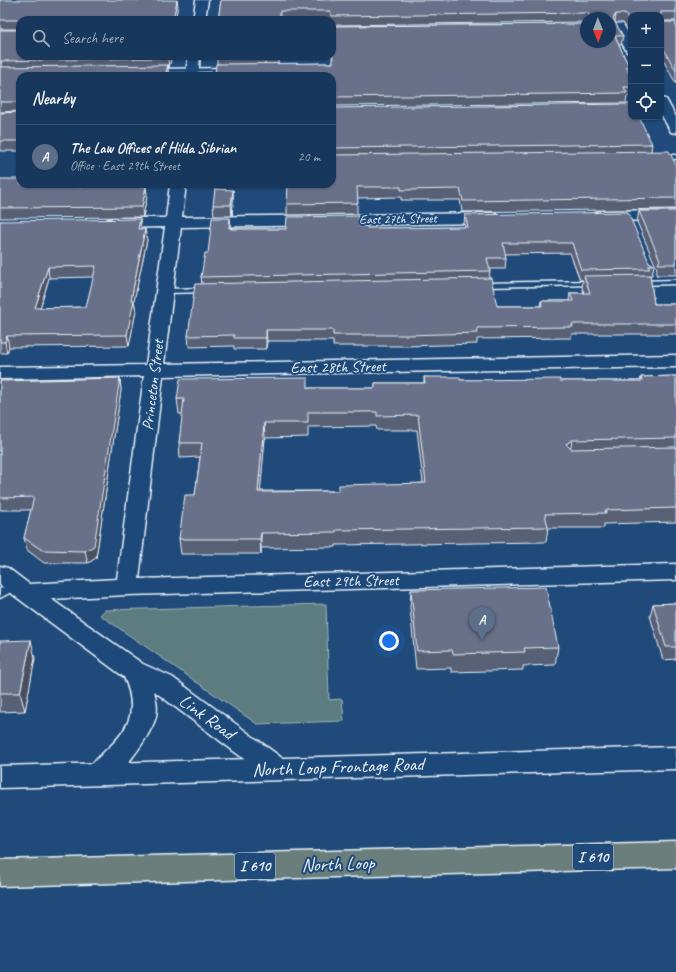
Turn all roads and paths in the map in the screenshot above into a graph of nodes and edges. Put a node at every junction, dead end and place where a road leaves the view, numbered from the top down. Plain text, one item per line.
1 (202, 0) edge
2 (200, 16) edge
3 (616, 27) edge
4 (628, 27) edge
5 (616, 30) edge
6 (630, 48) edge
7 (194, 60) edge
8 (232, 70) edge
9 (145, 71) edge
10 (168, 72) edge
11 (192, 72) edge
12 (205, 72) edge
13 (666, 106) edge
14 (676, 129) edge
15 (652, 157) edge
16 (676, 157) edge
17 (177, 188) edge
18 (676, 215) edge
19 (589, 216) edge
20 (509, 218) edge
21 (173, 222) junction
22 (94, 224) edge
23 (676, 282) edge
24 (604, 283) edge
25 (628, 283) edge
26 (468, 286) edge
27 (213, 290) edge
28 (165, 291) junction
29 (676, 361) edge
30 (155, 371) junction
31 (0, 373) edge
32 (676, 572) edge
33 (10, 586) edge
34 (127, 587) junction
35 (134, 671) junction
36 (676, 758) edge
37 (277, 769) junction
38 (98, 774) junction
39 (0, 777) edge
40 (676, 843) edge
41 (676, 855) edge
42 (509, 859) junction
43 (0, 873) edge

1 - 2 street
3 - 4 street
5 - 6 street
7 - 11 street
8 - 12 lane
9 - 10 lane
13 - 14 street
15 - 16 lane
17 - 21 street, Princeton Street
18 - 19 street
20 - 21 street, East 27th Street
21 - 22 street, East 27th Street
21 - 28 street, Princeton Street
23 - 25 lane
24 - 26 lane
27 - 28 lane
28 - 30 street, Princeton Street
29 - 30 street, East 28th Street
30 - 31 street, East 28th Street
30 - 34 street, Princeton Street
32 - 34 street, East 29th Street
33 - 34 street, East 29th Street
33 - 35 street, Link Road
35 - 37 street, Link Road
35 - 38 street
36 - 37 main road, North Loop Frontage Road
37 - 38 main road, North Loop Frontage Road
38 - 39 main road, North Loop Frontage Road
40 - 42 highway
41 - 42 highway, North Loop / I 610
42 - 43 highway, North Loop / I 610

